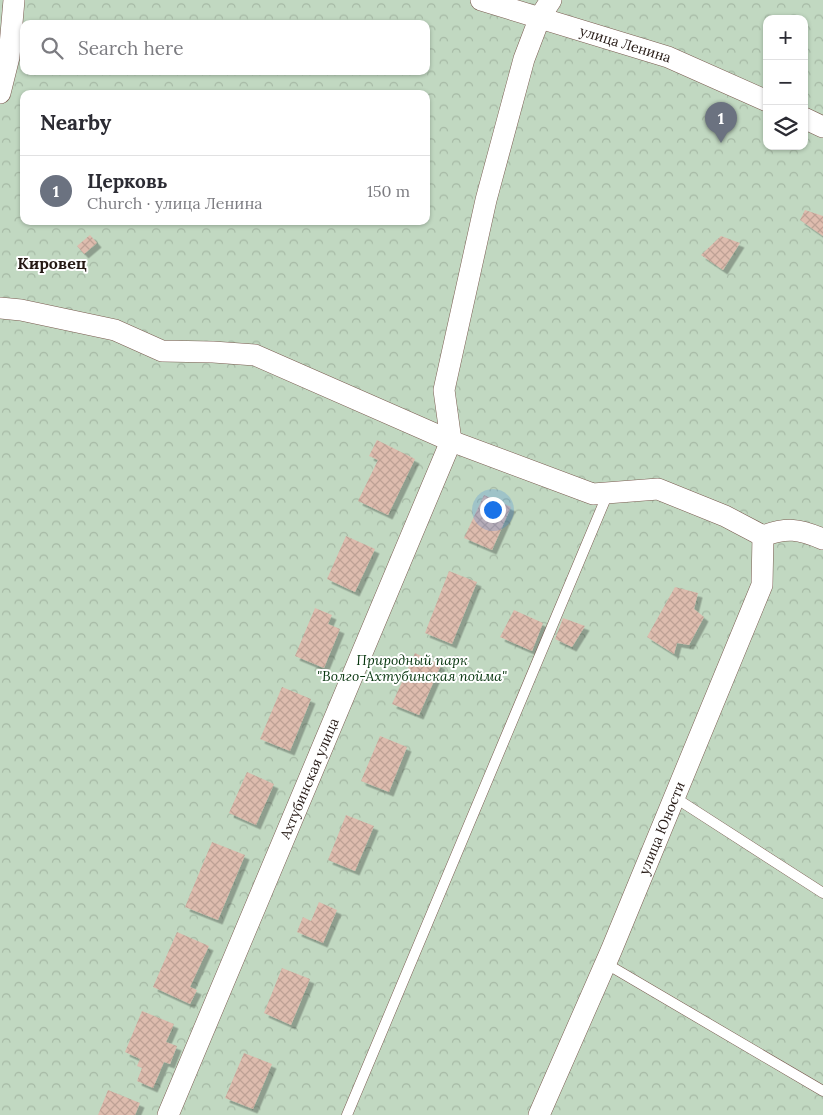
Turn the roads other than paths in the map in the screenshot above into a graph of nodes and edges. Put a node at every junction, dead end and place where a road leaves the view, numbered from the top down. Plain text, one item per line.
1 (14, 0) edge
2 (481, 0) edge
3 (545, 8) edge
4 (0, 93) edge
5 (763, 99) edge
6 (808, 120) edge
7 (823, 126) edge
8 (0, 308) edge
9 (450, 441) junction
10 (608, 493) junction
11 (763, 536) junction
12 (823, 539) edge
13 (674, 797) junction
14 (823, 894) edge
15 (605, 963) junction
16 (823, 1091) edge
17 (168, 1115) edge
18 (347, 1115) edge
19 (539, 1115) edge

1 - 4 street
2 - 3 street, улица Ленина
3 - 5 street, улица Ленина
3 - 9 street
6 - 7 street
8 - 9 street
9 - 10 street
9 - 17 street, Ахтубинская улица
10 - 11 street
10 - 18 lane
11 - 12 street
11 - 13 street, улица Юности
13 - 14 lane
13 - 15 street, улица Юности
15 - 16 lane
15 - 19 street, улица Юности

